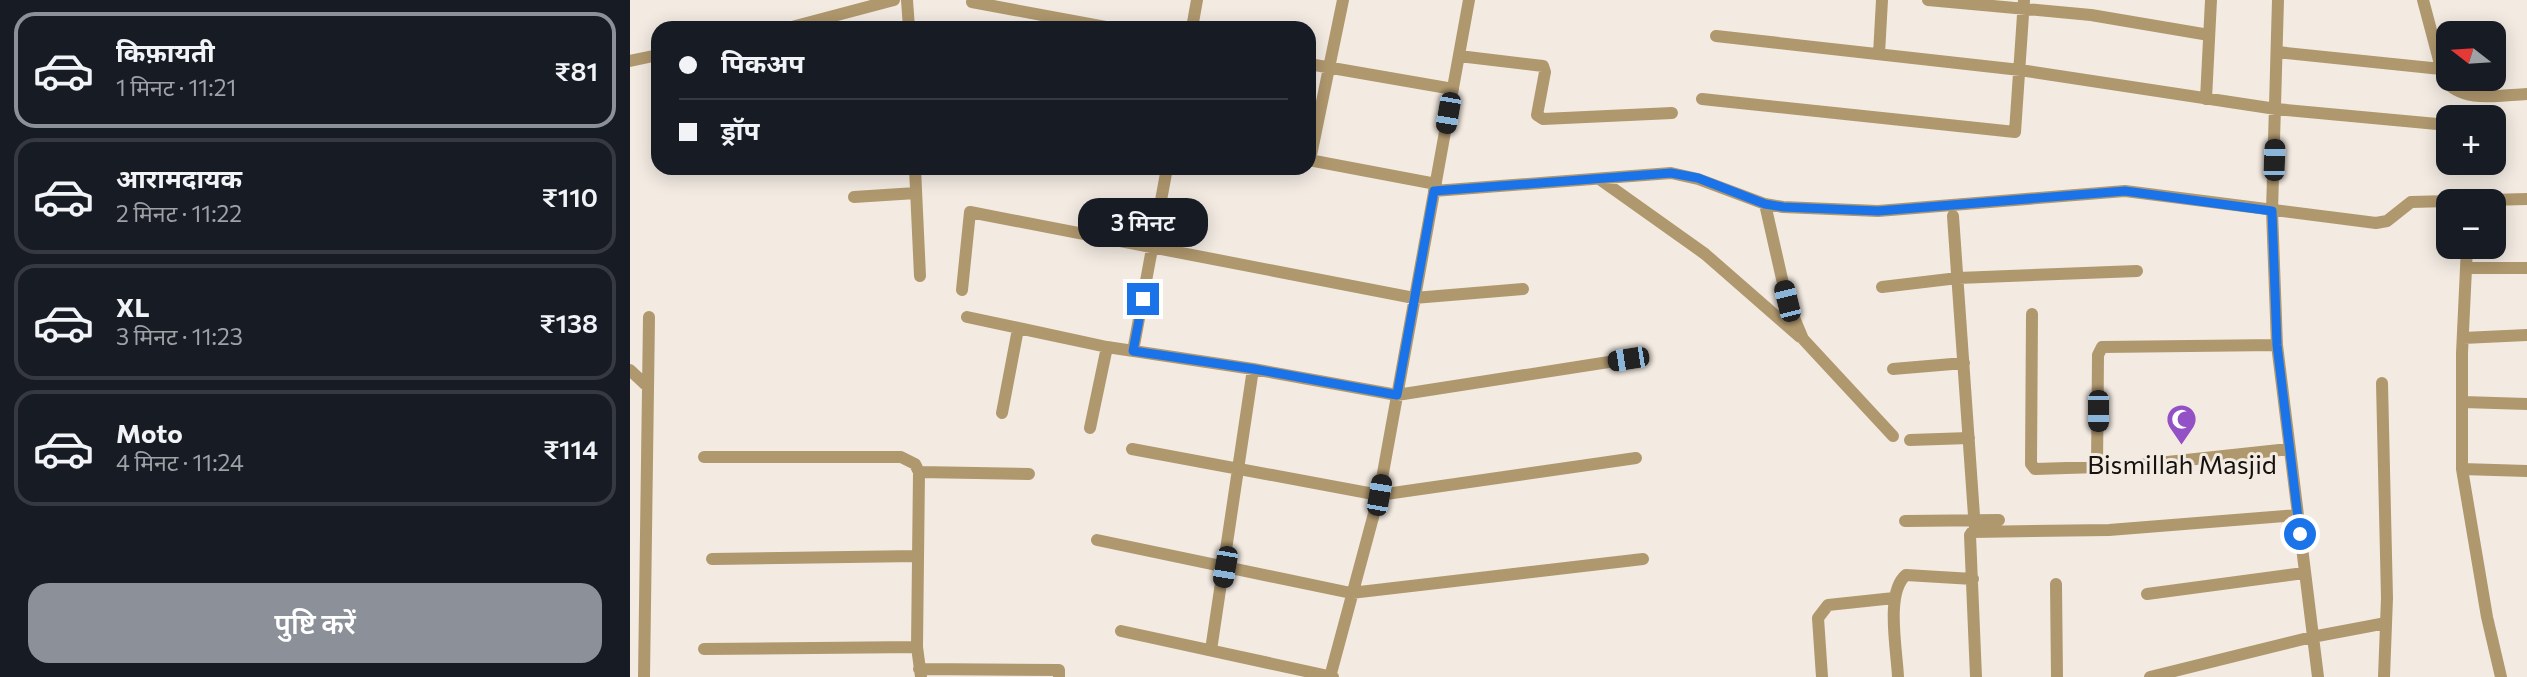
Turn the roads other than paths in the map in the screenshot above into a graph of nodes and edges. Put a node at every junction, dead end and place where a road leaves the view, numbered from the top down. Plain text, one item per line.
1 (894, 0) edge
2 (907, 0) edge
3 (1198, 0) edge
4 (1342, 0) edge
5 (1469, 0) edge
6 (1882, 0) edge
7 (1928, 0) edge
8 (2211, 0) edge
9 (2278, 0) edge
10 (2423, 0) edge
11 (972, 2) dead end
12 (2023, 4) edge
13 (814, 21) edge
14 (908, 21) edge
15 (1074, 21) edge
16 (1194, 21) edge
17 (2209, 35) junction
18 (1716, 36) dead end
19 (2436, 50) edge
20 (2277, 52) junction
21 (1879, 54) junction
22 (651, 56) edge
23 (1459, 56) junction
24 (630, 61) edge
25 (1316, 65) edge
26 (1329, 68) junction
27 (2436, 68) edge
28 (2020, 70) junction
29 (1452, 89) junction
30 (2457, 91) edge
31 (2527, 94) edge
32 (1702, 99) dead end
33 (2206, 99) junction
34 (2276, 109) junction
35 (1672, 113) dead end
36 (2436, 124) edge
37 (1316, 131) edge
38 (1316, 161) edge
39 (915, 175) edge
40 (1166, 175) edge
41 (1601, 180) junction
42 (1435, 187) junction
43 (916, 193) junction
44 (854, 197) dead end
45 (2506, 199) edge
46 (2527, 199) edge
47 (2436, 201) edge
48 (1765, 204) junction
49 (2272, 211) junction
50 (1953, 216) dead end
51 (1153, 246) junction
52 (2466, 259) edge
53 (2466, 268) junction
54 (2527, 268) edge
55 (2137, 271) dead end
56 (920, 276) dead end
57 (1958, 278) junction
58 (1882, 287) dead end
59 (1523, 289) dead end
60 (962, 290) dead end
61 (1414, 298) junction
62 (2032, 314) dead end
63 (649, 317) dead end
64 (967, 317) dead end
65 (1018, 328) junction
66 (2527, 335) edge
67 (2463, 338) junction
68 (1803, 339) junction
69 (2277, 345) junction
70 (1107, 347) junction
71 (1133, 351) junction
72 (1628, 359) dead end
73 (1964, 363) junction
74 (1254, 369) junction
75 (1893, 369) dead end
76 (630, 370) edge
77 (2382, 383) dead end
78 (648, 387) junction
79 (1397, 395) junction
80 (2463, 402) junction
81 (2527, 404) edge
82 (1002, 413) dead end
83 (1090, 428) dead end
84 (1893, 436) dead end
85 (1969, 438) junction
86 (1910, 440) dead end
87 (1132, 449) dead end
88 (2289, 449) junction
89 (704, 457) dead end
90 (1636, 458) dead end
91 (2097, 467) junction
92 (1239, 468) junction
93 (2462, 469) junction
94 (2527, 471) edge
95 (919, 472) junction
96 (1029, 474) dead end
97 (1379, 495) junction
98 (2297, 515) junction
99 (1999, 520) dead end
100 (1905, 521) dead end
101 (1975, 525) junction
102 (1097, 540) dead end
103 (917, 555) junction
104 (712, 559) dead end
105 (1643, 559) dead end
106 (1225, 567) junction
107 (2304, 573) junction
108 (1973, 579) junction
109 (2056, 584) dead end
110 (1351, 593) junction
111 (2147, 594) dead end
112 (1894, 598) junction
113 (2386, 623) junction
114 (1121, 631) dead end
115 (2312, 637) junction
116 (916, 647) junction
117 (704, 649) dead end
118 (1211, 650) junction
119 (920, 673) edge
120 (644, 677) edge
121 (1059, 677) edge
122 (1331, 677) edge
123 (1822, 677) edge
124 (1898, 677) edge
125 (1976, 677) edge
126 (2057, 677) edge
127 (2150, 677) edge
128 (2318, 677) edge
129 (2384, 677) edge
130 (2501, 677) edge

1 - 13 street
2 - 14 street
3 - 16 street
4 - 26 street
5 - 23 street
6 - 21 street
7 - 12 street
8 - 17 street
9 - 20 street
10 - 19 street
11 - 15 street
12 - 17 street
12 - 28 street
17 - 33 street
18 - 21 street
20 - 27 street
20 - 34 street
21 - 28 street
22 - 24 street
23 - 29 street
23 - 35 street
25 - 26 street
26 - 29 street
26 - 37 street
28 - 32 street
28 - 33 street
29 - 42 street
30 - 31 street
33 - 34 street
34 - 36 street
34 - 49 street
38 - 42 street
39 - 43 street
40 - 51 street
41 - 42 street
41 - 48 street
41 - 68 street
42 - 61 street
43 - 44 street
43 - 56 street
45 - 46 street
47 - 49 street
48 - 49 street
48 - 68 street
49 - 69 street
50 - 57 street
51 - 60 street
51 - 61 street
51 - 71 street
52 - 53 street
53 - 54 street
53 - 67 street
55 - 57 street
57 - 58 street
57 - 73 street
59 - 61 street
61 - 79 street
62 - 91 street
63 - 78 street
64 - 65 street
65 - 70 street
65 - 82 street
66 - 67 street
67 - 80 street
68 - 84 street
69 - 88 street
69 - 91 street
70 - 71 street
70 - 83 street
71 - 74 street
72 - 79 street
73 - 75 street
73 - 85 street
74 - 79 street
74 - 92 street
76 - 78 street
77 - 113 street
78 - 120 street
79 - 97 street
80 - 81 street
80 - 93 street
85 - 86 street
85 - 101 street
87 - 92 street
88 - 91 street
88 - 98 street
89 - 95 street
90 - 97 street
92 - 97 street
92 - 106 street
93 - 94 street
93 - 130 street
95 - 96 street
95 - 103 street
97 - 110 street
98 - 101 street
98 - 107 street
99 - 101 street
100 - 101 street
101 - 108 street
102 - 106 street
103 - 104 street
103 - 116 street
105 - 110 street
106 - 110 street
106 - 118 street
107 - 111 street
107 - 115 street
108 - 112 street
108 - 125 street
109 - 126 street
110 - 122 street
112 - 123 street
112 - 124 street
113 - 115 street
113 - 129 street
114 - 118 street
115 - 127 street
115 - 128 street
116 - 117 street
116 - 119 street
118 - 122 street
119 - 121 street

